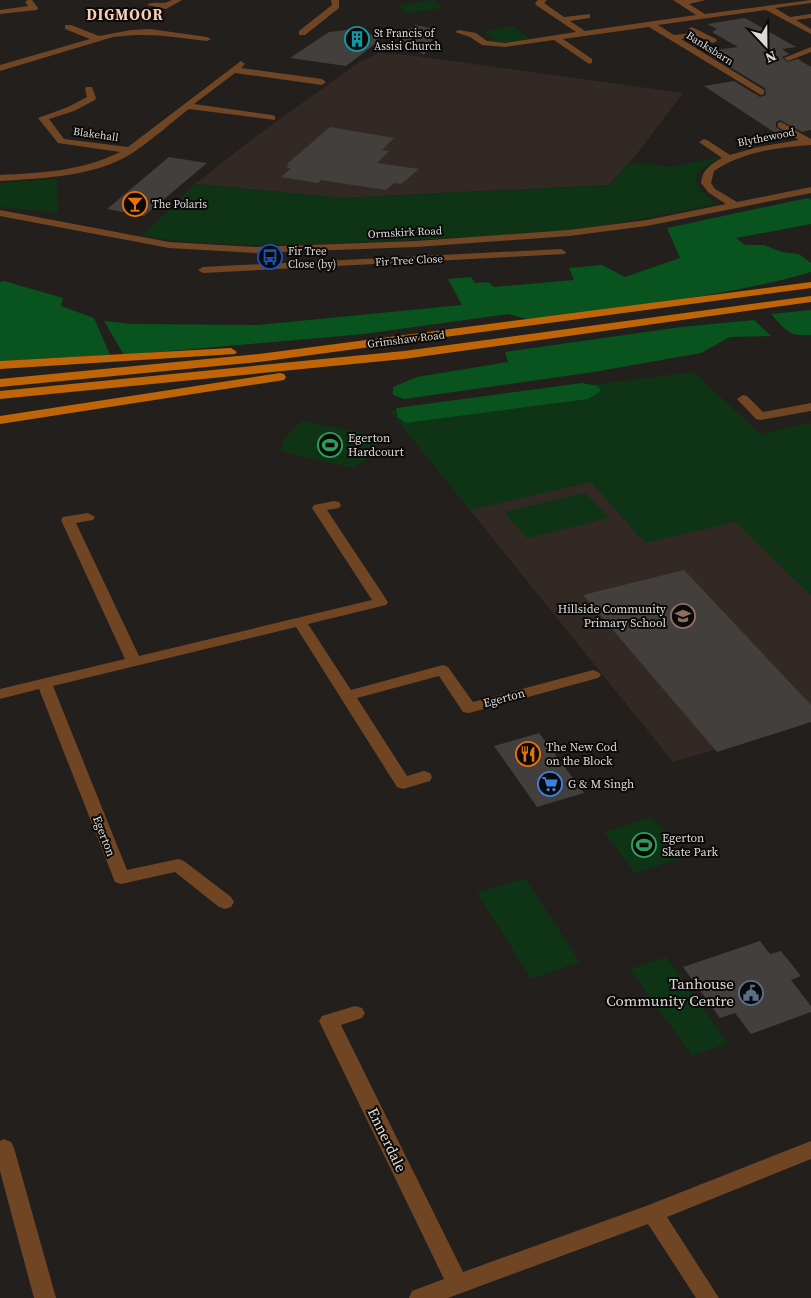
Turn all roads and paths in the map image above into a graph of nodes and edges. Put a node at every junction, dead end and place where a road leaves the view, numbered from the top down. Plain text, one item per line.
1 (178, 0) edge
2 (336, 0) edge
3 (543, 0) edge
4 (702, 0) edge
5 (811, 0) edge
6 (679, 1) edge
7 (29, 2) dead end
8 (151, 5) dead end
9 (767, 7) junction
10 (0, 12) edge
11 (587, 16) dead end
12 (703, 16) junction
13 (811, 16) edge
14 (789, 19) junction
15 (563, 20) junction
16 (650, 24) junction
17 (68, 27) dead end
18 (689, 27) dead end
19 (459, 32) dead end
20 (811, 32) edge
21 (302, 33) dead end
22 (584, 34) junction
23 (701, 34) junction
24 (556, 38) junction
25 (673, 38) junction
26 (98, 39) junction
27 (207, 39) dead end
28 (713, 41) dead end
29 (811, 50) edge
30 (565, 58) dead end
31 (788, 58) dead end
32 (241, 64) dead end
33 (0, 68) edge
34 (233, 70) junction
35 (322, 82) dead end
36 (89, 90) dead end
37 (761, 92) dead end
38 (187, 106) junction
39 (272, 118) dead end
40 (781, 125) dead end
41 (704, 142) dead end
42 (810, 142) edge
43 (130, 150) junction
44 (729, 158) junction
45 (0, 178) edge
46 (811, 190) edge
47 (735, 205) junction
48 (0, 213) edge
49 (255, 250) junction
50 (561, 252) dead end
51 (256, 268) junction
52 (203, 270) dead end
53 (811, 283) edge
54 (811, 301) edge
55 (399, 340) junction
56 (404, 355) junction
57 (0, 365) edge
58 (0, 383) edge
59 (0, 395) edge
60 (743, 399) dead end
61 (811, 407) edge
62 (0, 420) edge
63 (334, 505) dead end
64 (88, 517) dead end
65 (299, 621) junction
66 (134, 661) junction
67 (593, 675) dead end
68 (44, 683) junction
69 (0, 694) edge
70 (347, 696) junction
71 (424, 777) dead end
72 (224, 902) dead end
73 (355, 1013) dead end
74 (0, 1150) edge
75 (811, 1150) edge
76 (654, 1213) junction
77 (458, 1284) junction
78 (45, 1298) edge
79 (420, 1298) edge
80 (708, 1298) edge

1 - 8 street
2 - 21 street
3 - 15 street
4 - 6 street, Banksbarn
5 - 9 street, Banksbarn
6 - 12 street, Banksbarn
7 - 10 street
9 - 12 street, Banksbarn
9 - 14 street
11 - 15 street
12 - 16 street, Banksbarn
13 - 14 street
14 - 20 street
15 - 22 street
16 - 22 street, Banksbarn
16 - 25 street, Banksbarn
17 - 26 street
18 - 23 street, Banksbarn
19 - 24 street, Banksbarn
22 - 24 street, Banksbarn
23 - 25 street, Banksbarn
23 - 28 street, Banksbarn
24 - 30 street
25 - 37 street, Banksbarn
26 - 27 street
26 - 33 street
29 - 31 street
32 - 34 street, Blakehall
34 - 35 street
34 - 38 street, Blakehall
36 - 43 street, Blakehall
38 - 39 street
38 - 43 street, Blakehall
40 - 42 street, Blythewood
41 - 44 street, Blythewood
42 - 44 street, Blythewood
43 - 45 street, Blakehall
44 - 47 street, Blythewood
46 - 47 street, Ormskirk Road
47 - 49 street, Ormskirk Road
48 - 49 street, Ormskirk Road
49 - 51 street
50 - 51 street, Fir Tree Close
51 - 52 street, Fir Tree Close
53 - 55 main road, Grimshaw Road
54 - 56 main road, Grimshaw Road
55 - 57 main road
55 - 58 main road, Grimshaw Road
56 - 59 main road, Grimshaw Road
56 - 62 main road
60 - 61 street
63 - 65 street
64 - 66 street
65 - 66 street
65 - 70 street
66 - 68 street
67 - 70 street, Egerton
68 - 69 street
68 - 72 street, Egerton
70 - 71 street
73 - 77 street, Ennerdale
74 - 78 street
75 - 76 street
76 - 77 street
76 - 80 street
77 - 79 street

